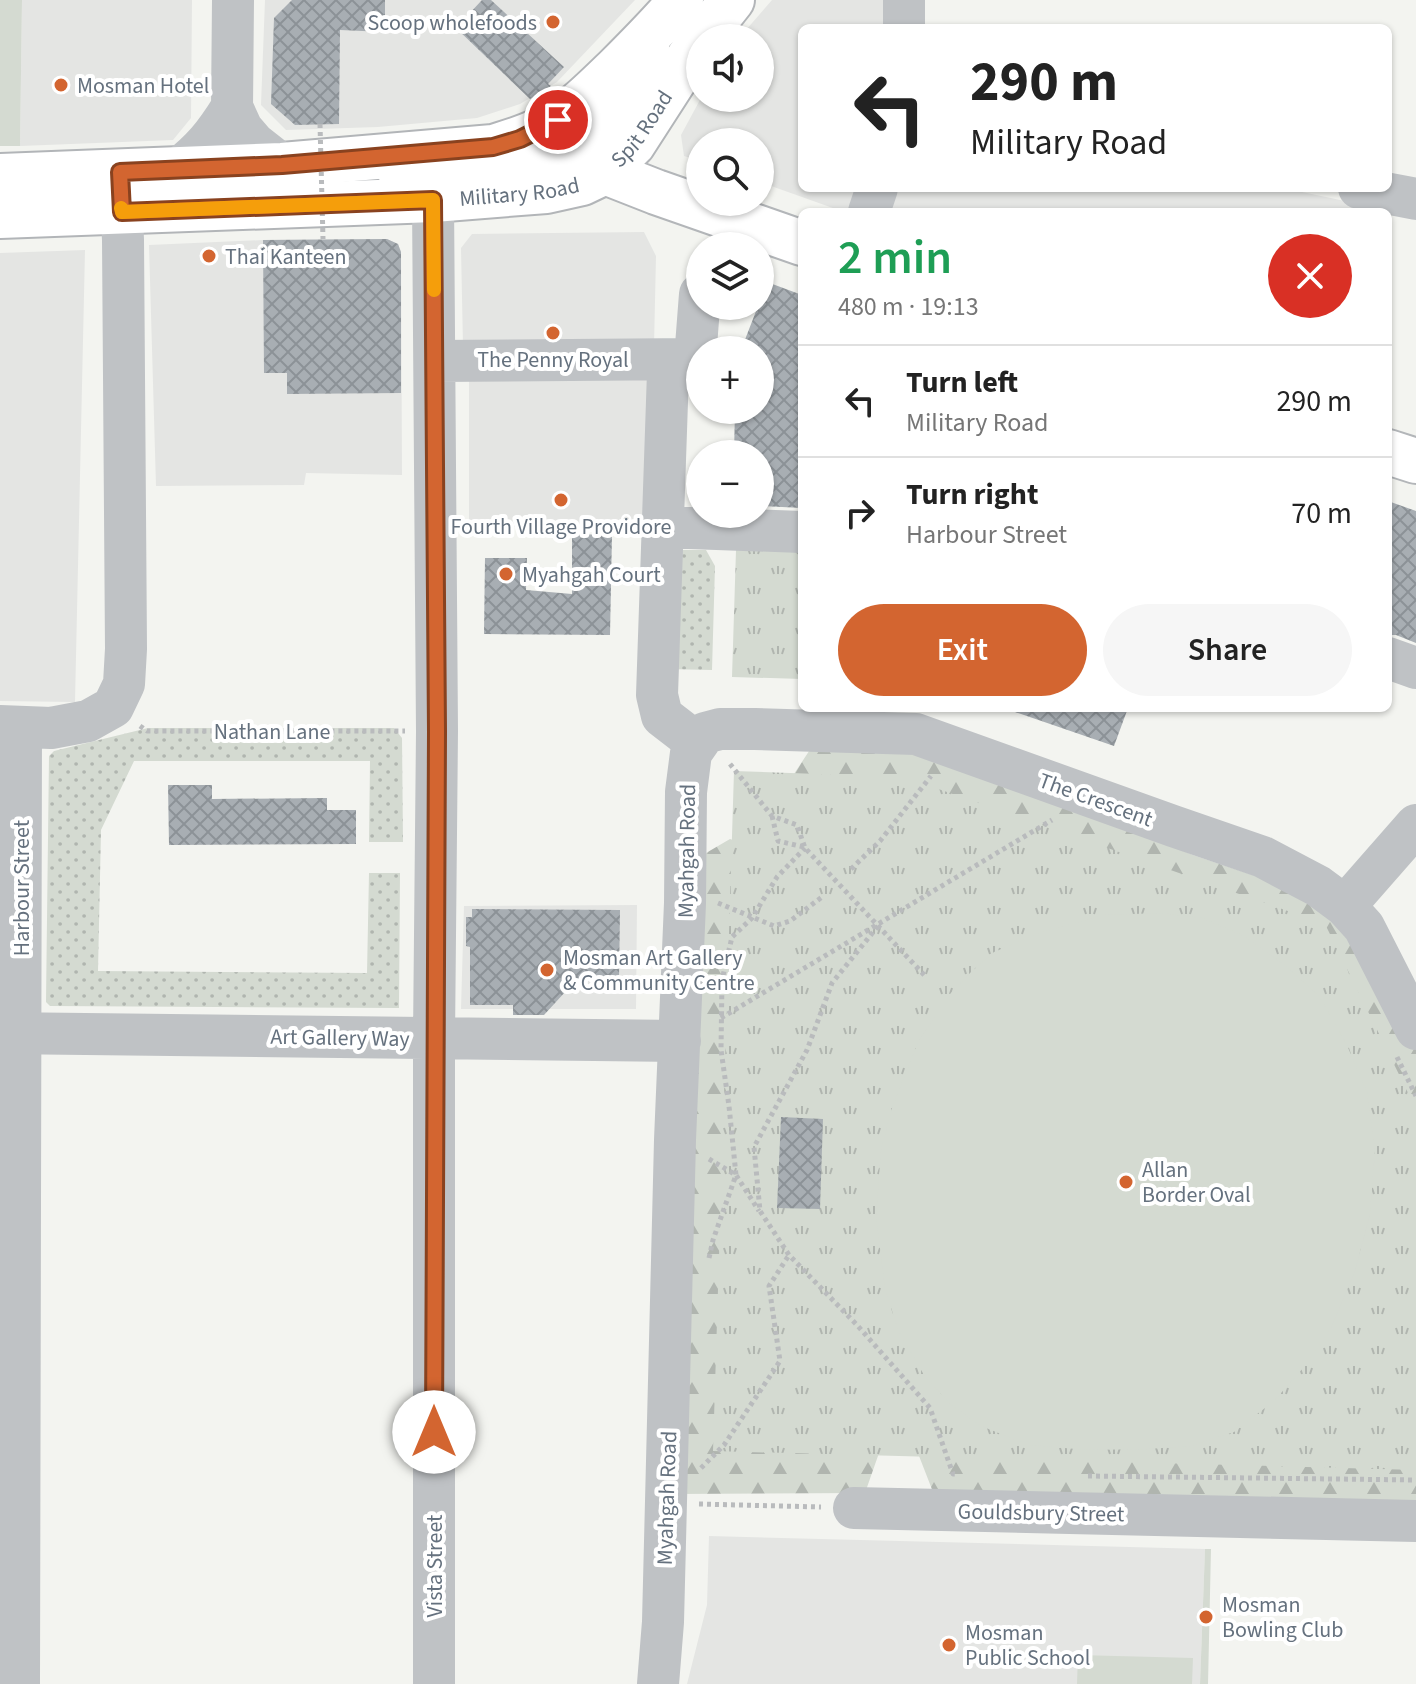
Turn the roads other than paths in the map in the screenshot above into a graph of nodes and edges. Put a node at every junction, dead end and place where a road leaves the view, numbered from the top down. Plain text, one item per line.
1 (233, 0) edge
2 (732, 0) edge
3 (904, 0) edge
4 (669, 14) edge
5 (713, 24) edge
6 (904, 24) edge
7 (686, 62) edge
8 (232, 107) junction
9 (374, 158) junction
10 (282, 165) junction
11 (177, 170) junction
12 (605, 172) junction
13 (0, 176) edge
14 (121, 192) junction
15 (1380, 192) edge
16 (1416, 199) edge
17 (433, 200) junction
18 (0, 216) edge
19 (798, 242) edge
20 (686, 359) edge
21 (435, 361) junction
22 (686, 363) edge
23 (1392, 453) edge
24 (1416, 461) edge
25 (662, 527) junction
26 (798, 532) edge
27 (1392, 659) edge
28 (1416, 668) edge
29 (10, 727) edge
30 (710, 749) junction
31 (1416, 825) edge
32 (1345, 906) junction
33 (10, 1034) edge
34 (434, 1038) junction
35 (680, 1041) junction
36 (1406, 1042) edge
37 (854, 1508) road end
38 (1416, 1521) edge
39 (19, 1684) edge
40 (434, 1684) edge
41 (658, 1684) edge

1 - 8 street
2 - 5 main road, Spit Road
3 - 6 street
4 - 9 main road, Military Road
4 - 12 main road, Military Road
7 - 12 main road, Spit Road
8 - 10 street
8 - 11 street
9 - 10 main road, Military Road
9 - 12 main road, Military Road
10 - 11 main road, Military Road
11 - 14 main road, Military Road
12 - 17 main road, Military Road
12 - 19 main road, Military Road
13 - 14 main road, Military Road
14 - 17 main road, Military Road
14 - 18 main road, Military Road
14 - 29 street, Harbour Street
15 - 16 street
17 - 21 street, Vista Street
20 - 21 street
21 - 34 street, Vista Street
22 - 25 street
23 - 24 main road
25 - 26 street
25 - 30 street
27 - 28 street
29 - 33 street, Harbour Street
30 - 32 street, The Crescent
30 - 35 street, Myahgah Road
31 - 32 street
32 - 36 street, The Crescent
33 - 34 street, Art Gallery Way
33 - 39 street, Harbour Street
34 - 35 street, Art Gallery Way
34 - 40 street, Vista Street
35 - 41 street, Myahgah Road
37 - 38 street, Gouldsbury Street

